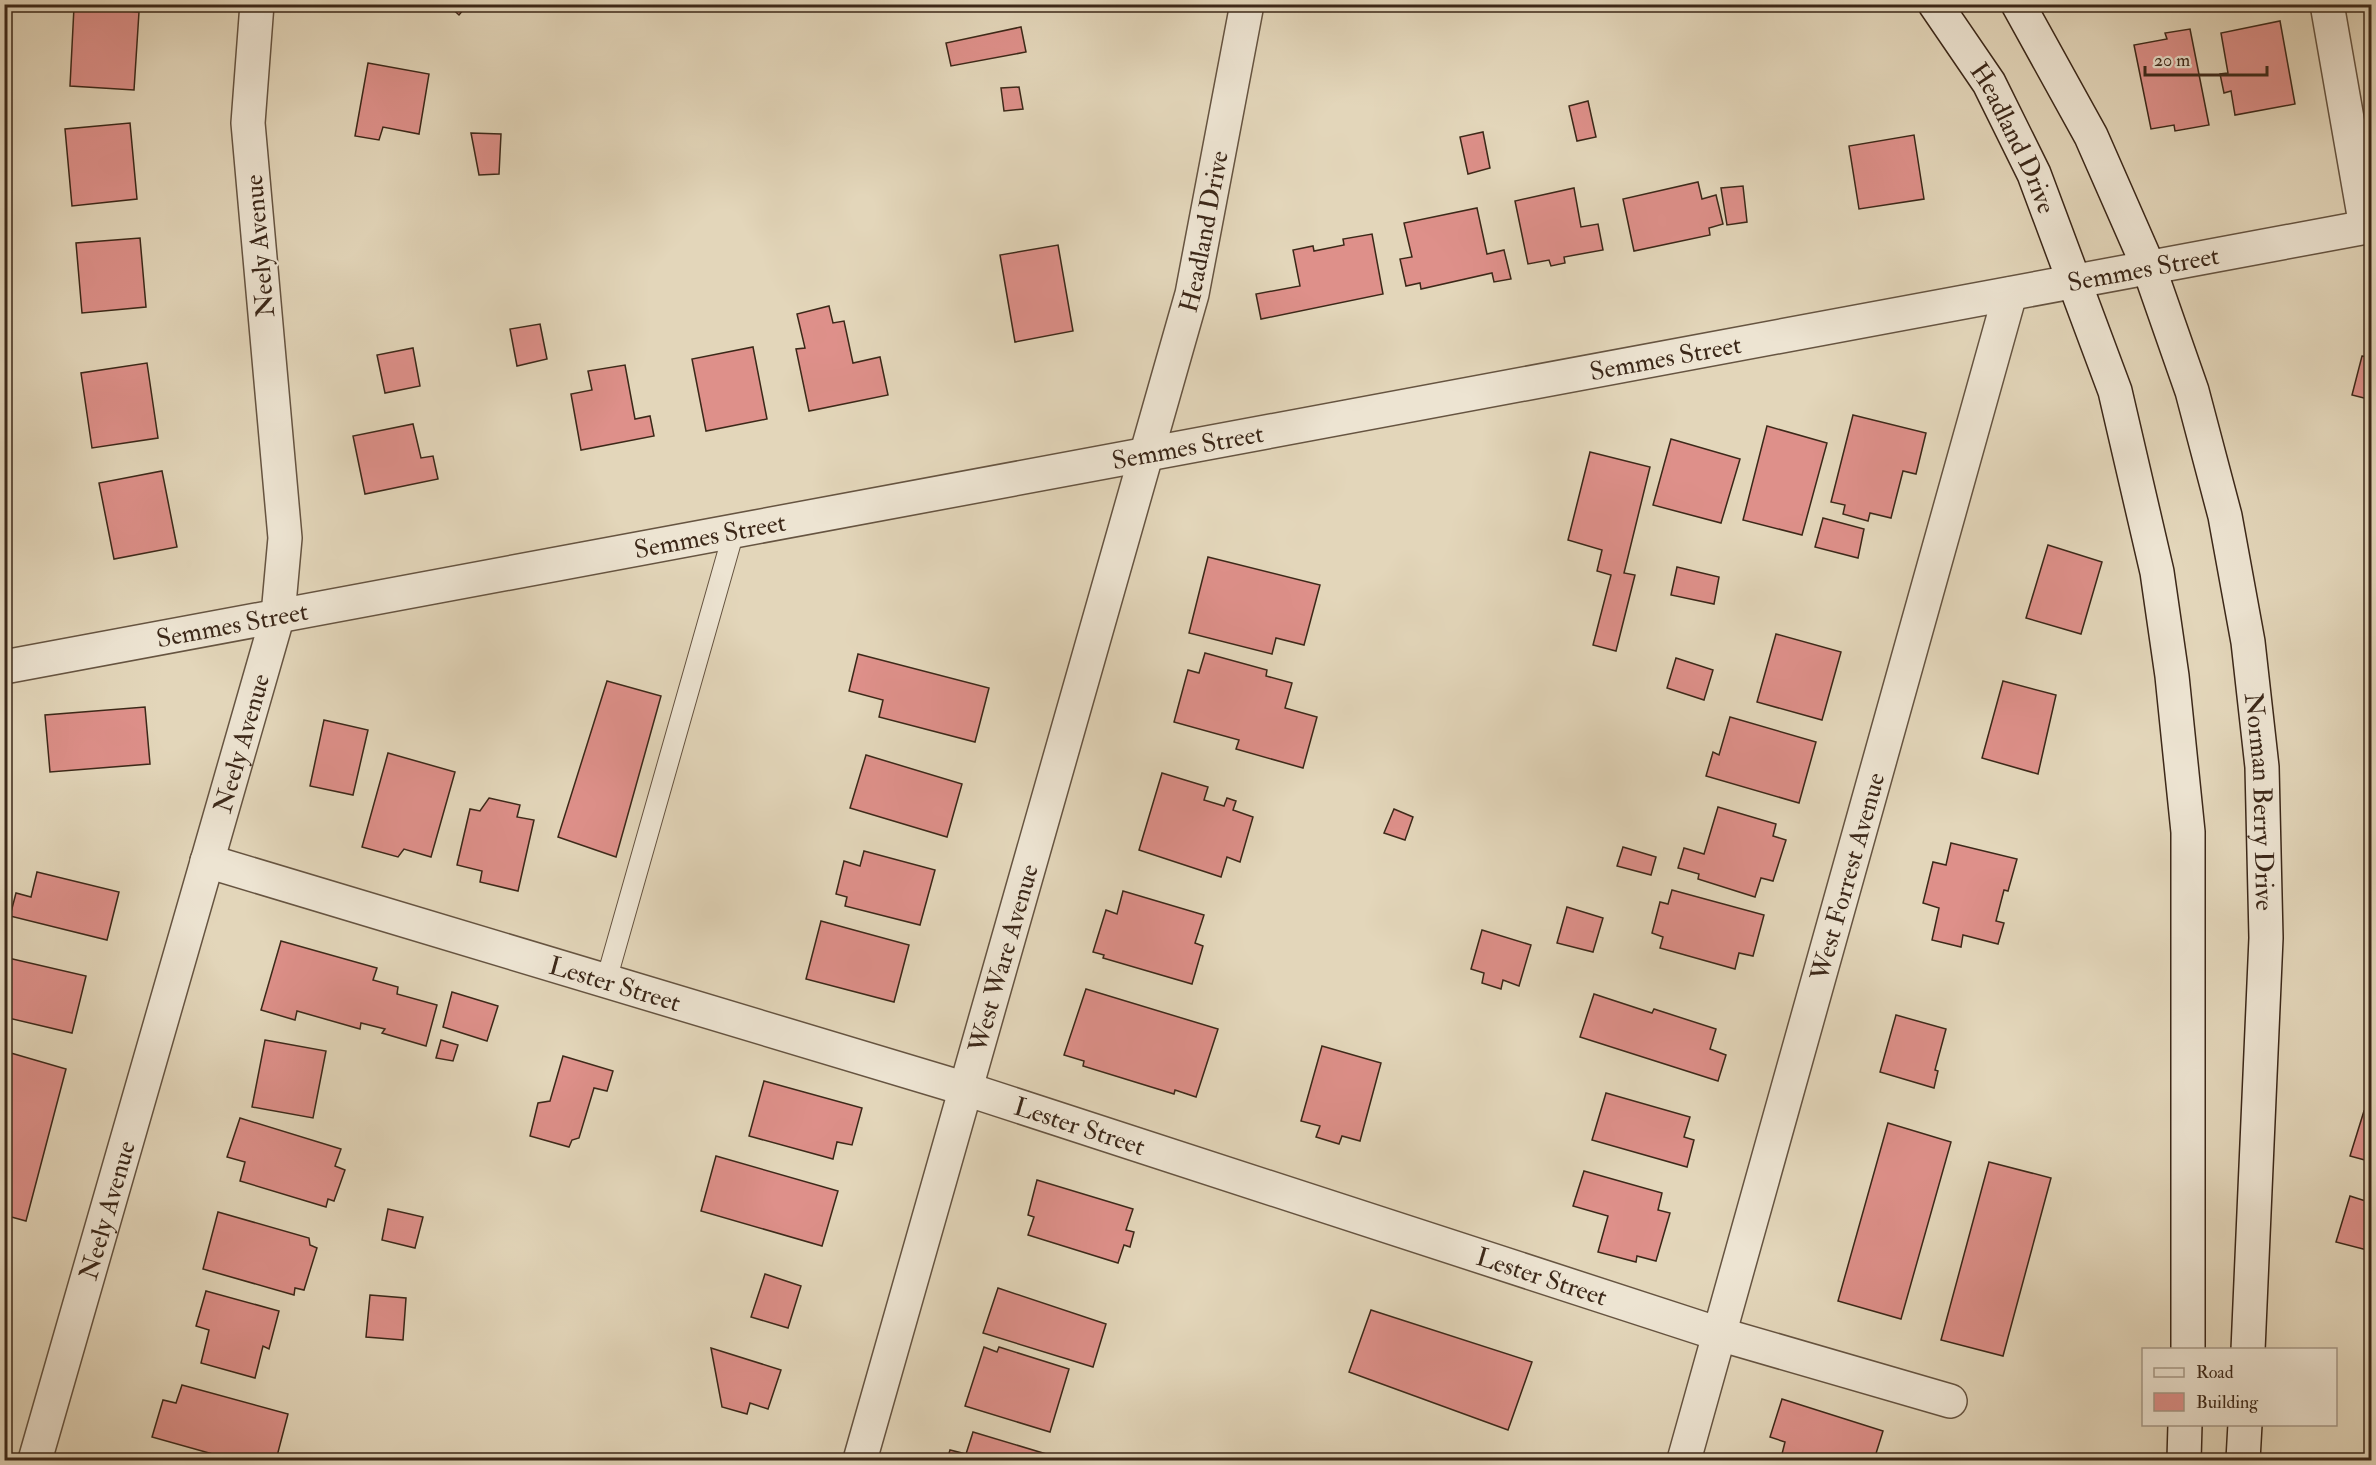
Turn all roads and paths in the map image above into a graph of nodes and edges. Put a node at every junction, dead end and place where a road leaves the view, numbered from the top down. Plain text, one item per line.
1 (257, 4) edge
2 (1247, 4) edge
3 (1935, 4) edge
4 (2018, 4) edge
5 (2327, 4) edge
6 (2369, 227) edge
7 (2149, 268) junction
8 (2076, 281) junction
9 (2010, 294) junction
10 (1146, 455) junction
11 (734, 531) junction
12 (278, 615) junction
13 (4, 667) edge
14 (207, 861) junction
15 (606, 981) junction
16 (966, 1089) junction
17 (1719, 1334) junction
18 (2188, 1348) edge
19 (2248, 1348) edge
20 (1950, 1401) dead end
21 (2186, 1426) edge
22 (2245, 1426) edge
23 (35, 1461) edge
24 (860, 1461) edge
25 (1684, 1461) edge
26 (2184, 1461) edge
27 (2243, 1461) edge

1 - 12 street, Neely Avenue
2 - 10 street, Headland Drive
3 - 8 street, Headland Drive
4 - 7 street
5 - 6 street
6 - 7 street, Semmes Street
7 - 8 street, Semmes Street
7 - 19 street, Norman Berry Drive
8 - 9 street, Semmes Street
8 - 18 street
9 - 10 street, Semmes Street
9 - 17 street, West Forrest Avenue
10 - 11 street, Semmes Street
10 - 16 street, West Ware Avenue
11 - 12 street, Semmes Street
11 - 15 lane
12 - 13 street, Semmes Street
12 - 14 street, Neely Avenue
14 - 15 street, Lester Street
14 - 23 street, Neely Avenue
15 - 16 street, Lester Street
16 - 17 street, Lester Street
16 - 24 street, West Ware Avenue
17 - 20 street, Lester Street
17 - 25 street, West Forrest Avenue
21 - 26 street
22 - 27 street

